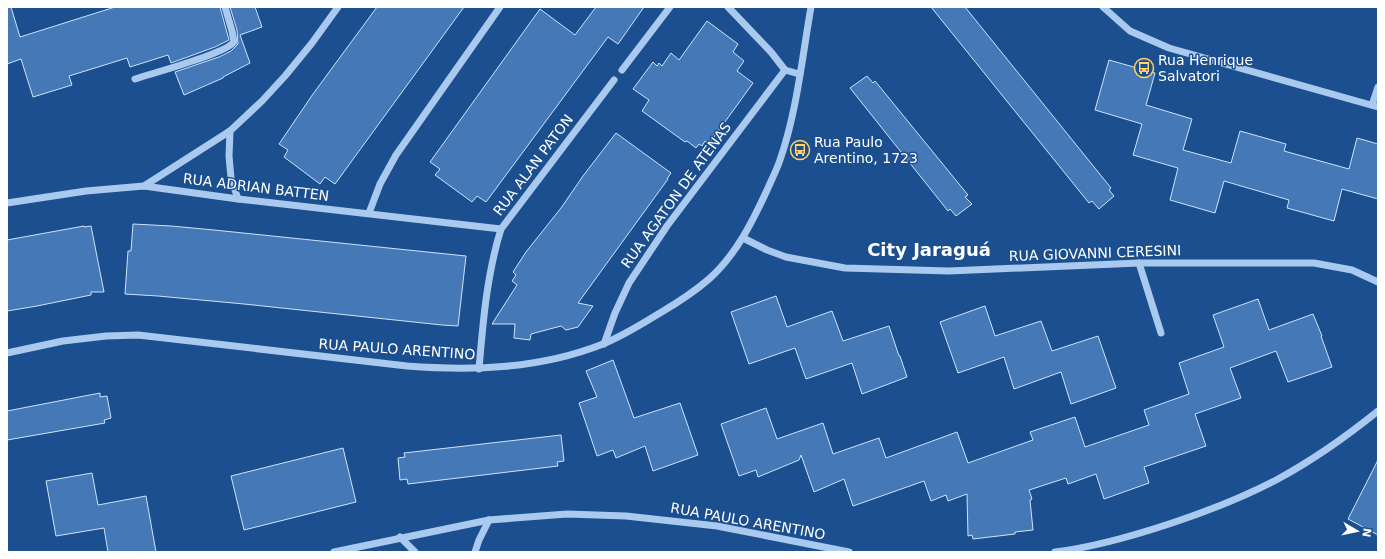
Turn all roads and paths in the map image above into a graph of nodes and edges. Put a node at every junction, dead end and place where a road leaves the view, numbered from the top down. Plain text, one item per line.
1 (225, 7) edge
2 (338, 7) edge
3 (500, 7) edge
4 (670, 7) edge
5 (728, 7) edge
6 (811, 7) edge
7 (1103, 7) edge
8 (622, 70) dead end
9 (785, 70) junction
10 (800, 74) junction
11 (135, 79) dead end
12 (614, 80) dead end
13 (1378, 87) edge
14 (1375, 106) edge
15 (230, 131) junction
16 (144, 186) junction
17 (238, 199) junction
18 (7, 203) edge
19 (369, 213) junction
20 (501, 229) junction
21 (743, 238) junction
22 (1139, 264) junction
23 (1378, 282) edge
24 (1160, 333) dead end
25 (604, 344) junction
26 (7, 353) edge
27 (479, 369) junction
28 (1378, 411) edge
29 (489, 520) junction
30 (400, 537) junction
31 (334, 552) edge
32 (415, 552) edge
33 (475, 552) edge
34 (849, 552) edge
35 (1055, 552) edge

1 - 11 street
2 - 15 street
3 - 19 street
4 - 8 street
5 - 9 street
6 - 10 street, RUA PAULO ARENTINO
7 - 14 street
9 - 10 street
9 - 25 street, RUA AGATON DE ATENAS
10 - 21 street, RUA PAULO ARENTINO
12 - 20 street, RUA ALAN PATON
13 - 14 street
15 - 16 street
15 - 17 street
16 - 17 street, RUA ADRIAN BATTEN
16 - 18 street, RUA ADRIAN BATTEN
17 - 19 street, RUA ADRIAN BATTEN
19 - 20 street, RUA ADRIAN BATTEN
20 - 27 street, RUA ALAN PATON
21 - 22 street, RUA GIOVANNI CERESINI
21 - 25 street, RUA PAULO ARENTINO
22 - 23 street, RUA GIOVANNI CERESINI
22 - 24 street
25 - 27 street, RUA PAULO ARENTINO
26 - 27 street, RUA PAULO ARENTINO
28 - 35 street
29 - 30 street, RUA PAULO ARENTINO
29 - 33 street
29 - 34 street, RUA PAULO ARENTINO
30 - 31 street, RUA PAULO ARENTINO
30 - 32 street

